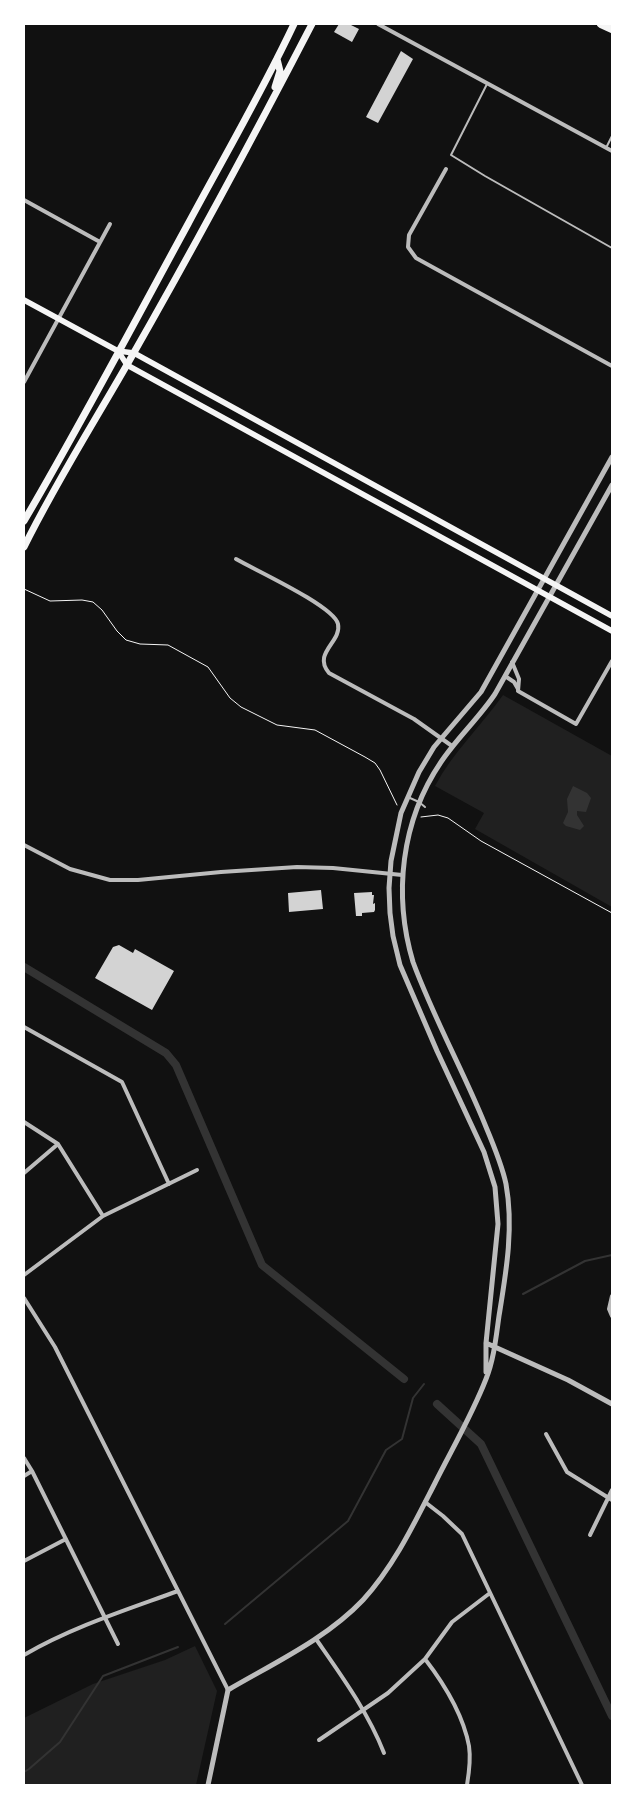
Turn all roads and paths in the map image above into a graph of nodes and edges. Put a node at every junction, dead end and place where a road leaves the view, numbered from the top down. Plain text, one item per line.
1 (294, 24) edge
2 (312, 24) edge
3 (378, 24) edge
4 (601, 24) edge
5 (612, 29) edge
6 (277, 59) junction
7 (488, 83) junction
8 (269, 106) junction
9 (612, 136) edge
10 (606, 148) junction
11 (612, 151) edge
12 (446, 169) dead end
13 (24, 200) edge
14 (110, 224) dead end
15 (100, 242) junction
16 (612, 248) edge
17 (24, 300) edge
18 (58, 320) junction
19 (118, 351) junction
20 (134, 353) junction
21 (127, 365) junction
22 (612, 366) edge
23 (24, 382) edge
24 (612, 457) edge
25 (612, 485) edge
26 (24, 521) edge
27 (24, 547) edge
28 (236, 559) dead end
29 (544, 579) junction
30 (557, 586) junction
31 (24, 589) edge
32 (537, 590) junction
33 (550, 597) junction
34 (612, 616) edge
35 (612, 631) edge
36 (612, 661) edge
37 (512, 662) junction
38 (505, 676) junction
39 (518, 691) junction
40 (442, 738) junction
41 (452, 746) junction
42 (407, 797) junction
43 (419, 802) junction
44 (425, 807) dead end
45 (401, 813) junction
46 (422, 817) dead end
47 (24, 845) edge
48 (390, 873) junction
49 (402, 875) junction
50 (612, 913) edge
51 (419, 979) junction
52 (407, 984) junction
53 (24, 1027) edge
54 (24, 1122) edge
55 (58, 1144) junction
56 (197, 1170) dead end
57 (24, 1173) edge
58 (169, 1184) junction
59 (103, 1216) junction
60 (24, 1276) edge
61 (612, 1296) edge
62 (24, 1298) edge
63 (612, 1316) edge
64 (486, 1343) junction
65 (494, 1347) junction
66 (486, 1378) junction
67 (612, 1404) edge
68 (546, 1434) dead end
69 (24, 1458) edge
70 (32, 1471) junction
71 (24, 1476) edge
72 (612, 1490) edge
73 (610, 1499) edge
74 (425, 1502) junction
75 (590, 1535) dead end
76 (66, 1539) junction
77 (24, 1561) edge
78 (178, 1591) junction
79 (490, 1593) junction
80 (106, 1617) junction
81 (316, 1639) junction
82 (118, 1644) dead end
83 (24, 1655) edge
84 (426, 1659) junction
85 (228, 1690) junction
86 (363, 1712) junction
87 (319, 1740) dead end
88 (384, 1753) dead end
89 (208, 1785) edge
90 (467, 1785) edge
91 (582, 1785) edge

1 - 6 highway
2 - 8 highway
3 - 7 street
4 - 5 highway
6 - 8 highway
6 - 19 highway
7 - 10 street
7 - 16 lane
8 - 20 highway
9 - 10 lane
10 - 11 street
12 - 22 street
13 - 15 street
14 - 15 street
15 - 18 street
17 - 18 main road
18 - 19 main road
18 - 23 street
19 - 20 main road
19 - 21 main road
19 - 26 highway
20 - 21 highway
20 - 29 main road
21 - 27 highway
21 - 32 main road
24 - 29 street
25 - 30 street
28 - 40 street
29 - 30 main road
29 - 32 street
30 - 33 street
30 - 34 main road
31 - 45 path
32 - 33 main road
32 - 40 street
33 - 35 main road
33 - 37 street
36 - 39 street
37 - 38 street
37 - 39 street
38 - 39 street
38 - 41 street
40 - 41 street
40 - 42 street
41 - 43 street
42 - 43 lane
42 - 45 street
43 - 44 lane
43 - 49 street
45 - 48 street
46 - 50 path
47 - 48 street
48 - 49 street
48 - 52 street
49 - 51 street
51 - 52 street
51 - 65 street
52 - 64 street
53 - 58 street
54 - 55 street
55 - 57 street
55 - 59 street
56 - 58 street
58 - 59 street
59 - 60 street
61 - 63 street
62 - 78 street
64 - 65 street
64 - 66 street
65 - 66 street
65 - 67 street
66 - 74 street
68 - 73 street
69 - 70 street
70 - 71 street
70 - 76 street
72 - 73 street
73 - 75 street
74 - 79 street
74 - 81 street
76 - 77 street
76 - 80 street
78 - 80 street
78 - 85 street
79 - 84 street
79 - 91 street
80 - 82 street
80 - 83 street
81 - 85 street
81 - 86 street
84 - 86 street
84 - 90 street
85 - 89 street
86 - 87 street
86 - 88 street

